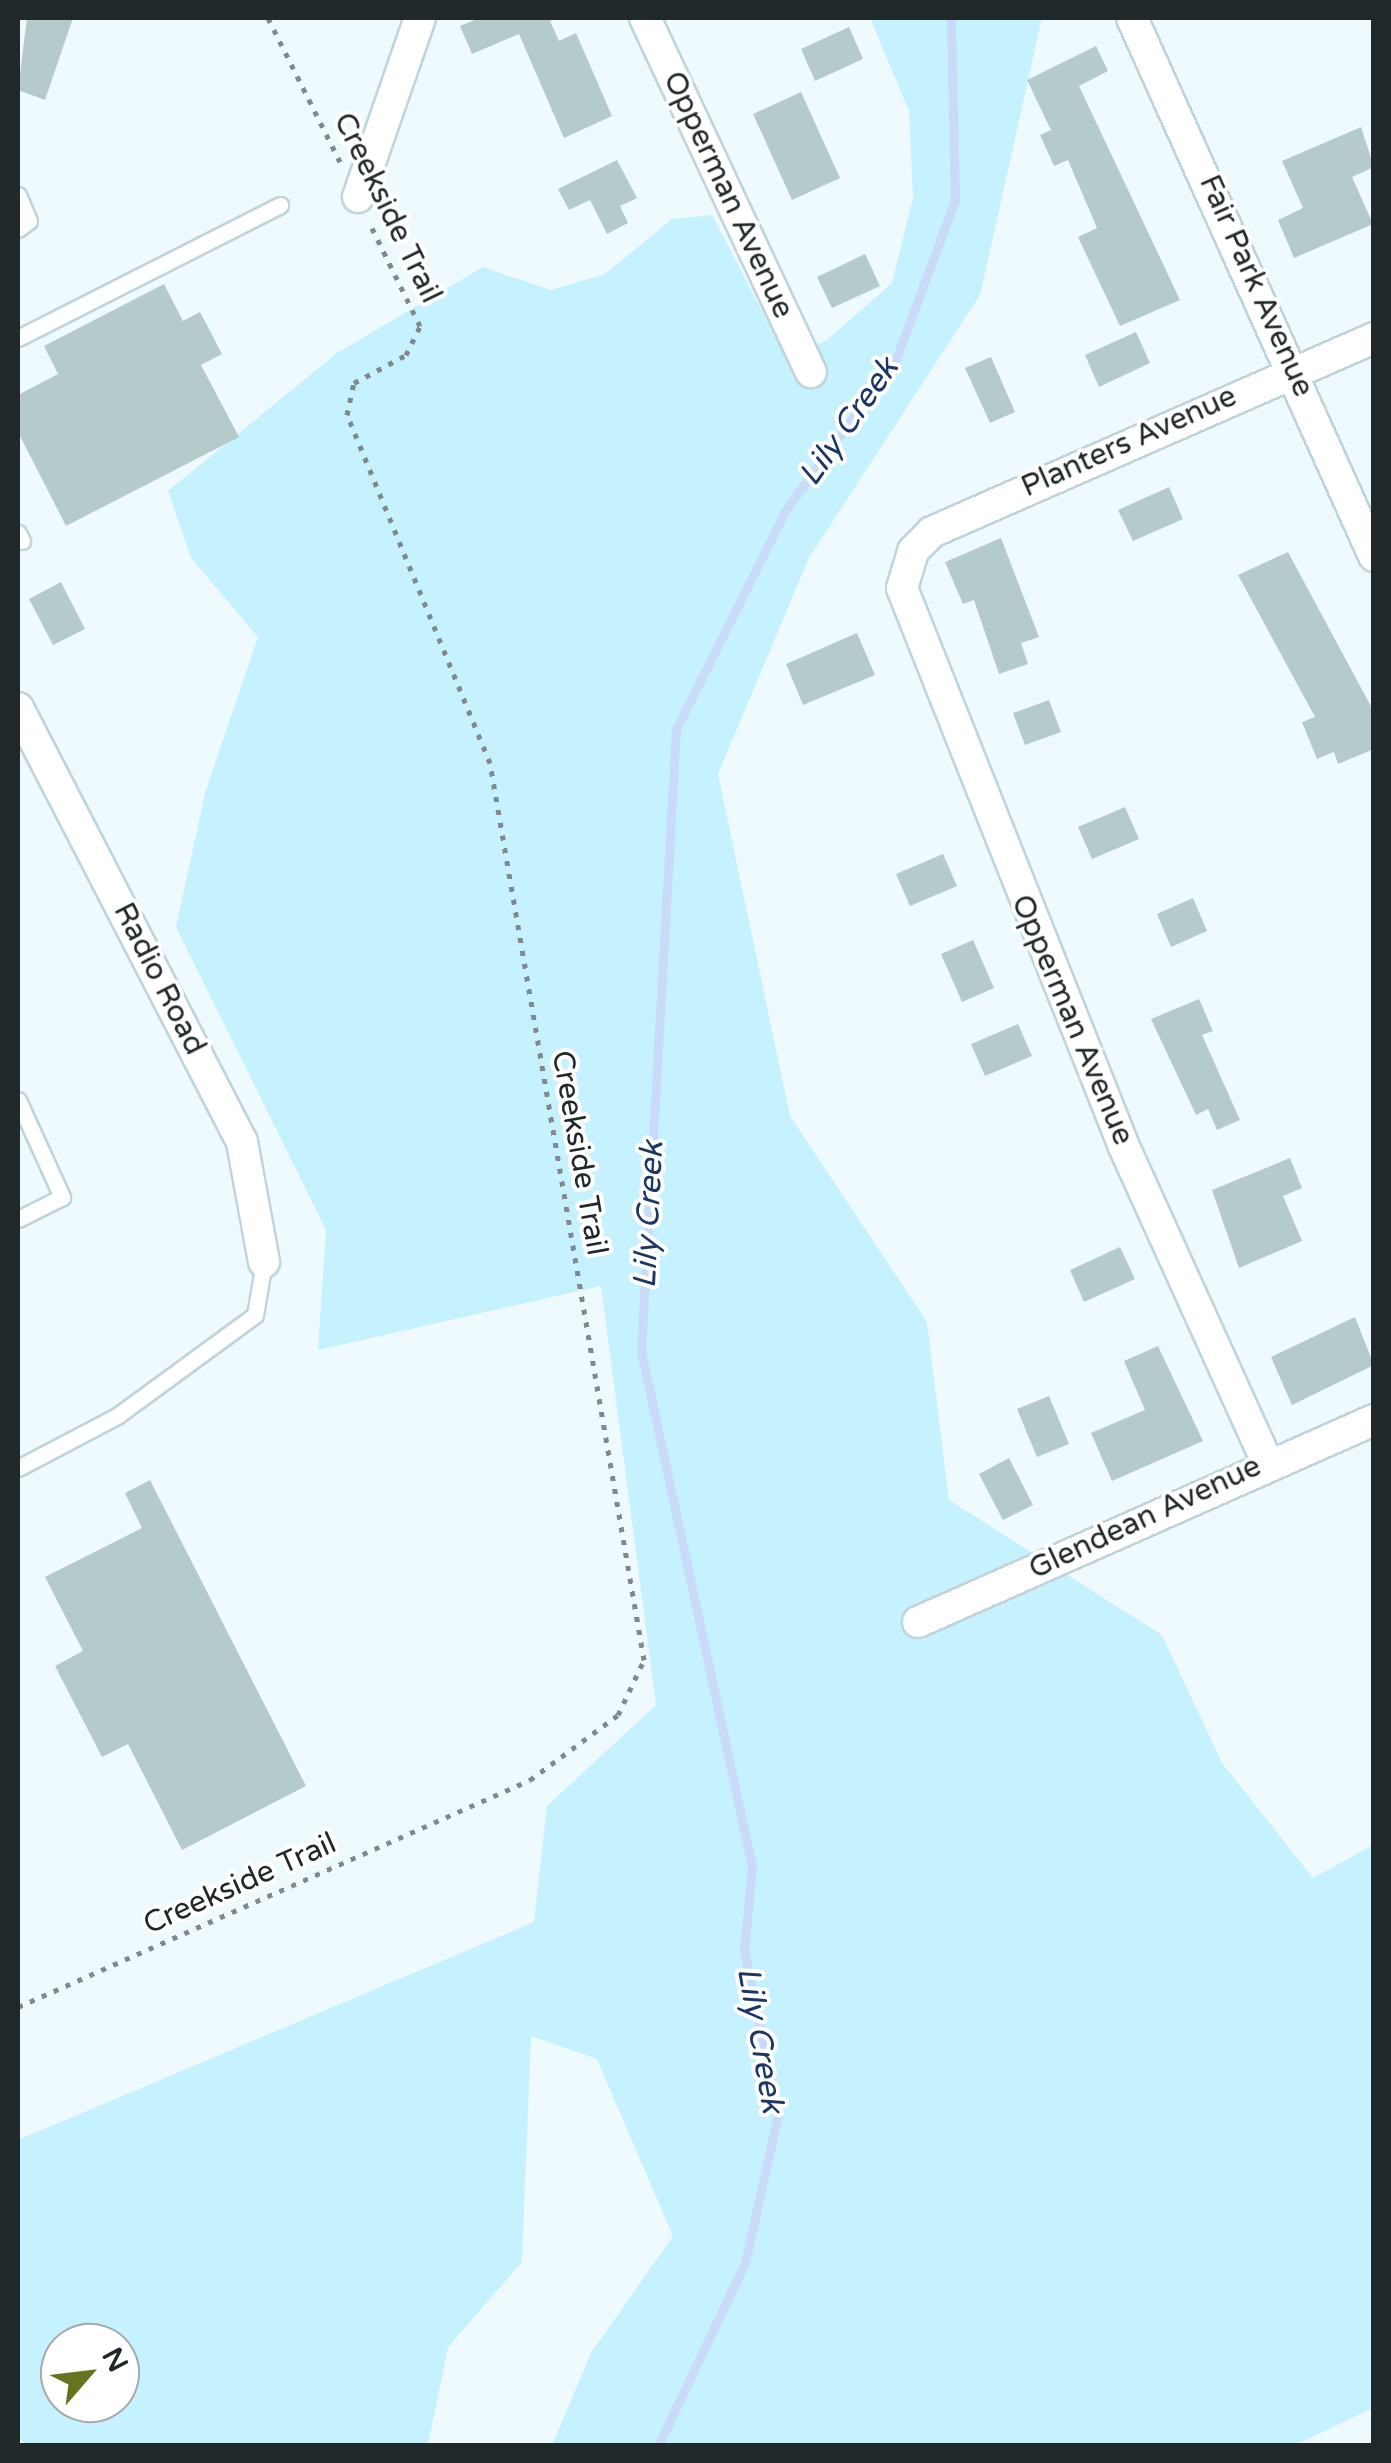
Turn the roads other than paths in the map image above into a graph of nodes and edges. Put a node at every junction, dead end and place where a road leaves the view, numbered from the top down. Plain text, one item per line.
1 (420, 18) edge
2 (645, 18) edge
3 (1132, 18) edge
4 (18, 195) edge
5 (358, 197) road end
6 (280, 205) dead end
7 (18, 228) edge
8 (18, 338) edge
9 (1374, 338) edge
10 (1294, 367) junction
11 (811, 372) dead end
12 (1374, 556) edge
13 (904, 570) joint
14 (18, 708) edge
15 (18, 1100) edge
16 (18, 1220) edge
17 (264, 1262) joint
18 (1374, 1420) edge
19 (1268, 1462) junction
20 (18, 1468) edge
21 (918, 1622) dead end

1 - 5 street
2 - 11 street, Opperman Avenue
3 - 10 street, Fair Park Avenue
4 - 7 lane
6 - 8 lane
9 - 10 street, Planters Avenue
10 - 12 street, Fair Park Avenue
10 - 13 street, Planters Avenue
13 - 19 street, Opperman Avenue
14 - 17 street, Radio Road
15 - 16 lane
17 - 20 lane
18 - 19 street, Glendean Avenue
19 - 21 street, Glendean Avenue

